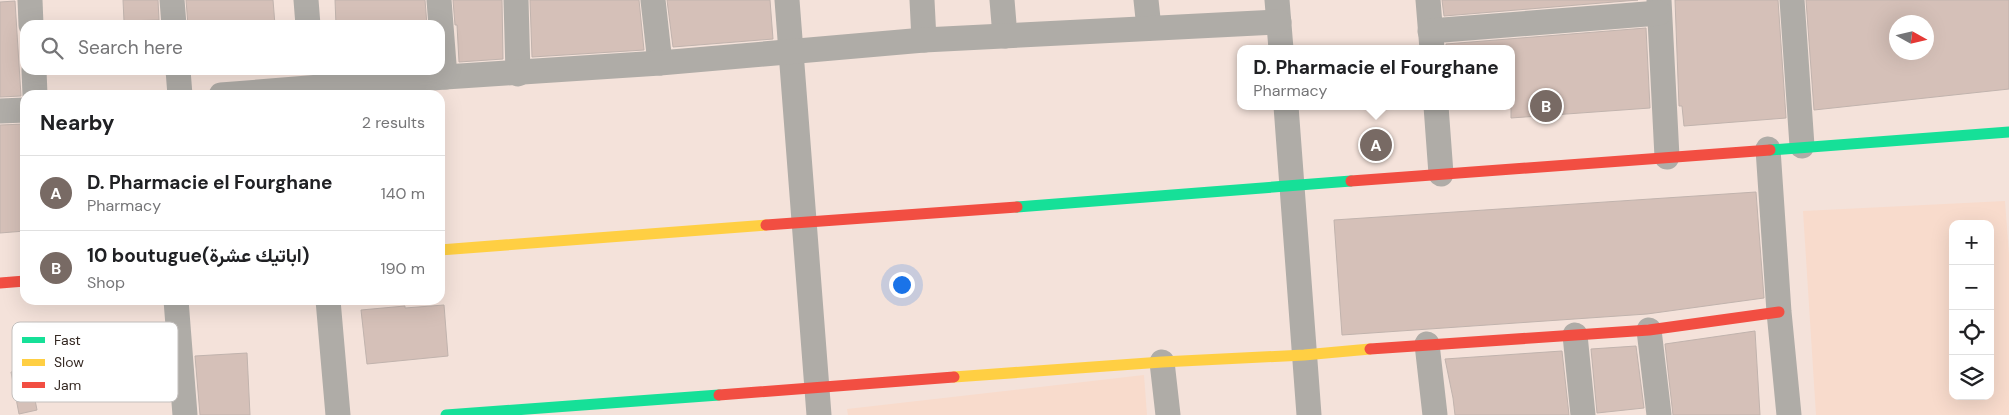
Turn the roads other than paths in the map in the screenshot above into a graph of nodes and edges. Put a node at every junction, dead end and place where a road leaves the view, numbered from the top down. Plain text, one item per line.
1 (30, 0) edge
2 (172, 0) edge
3 (306, 0) edge
4 (440, 0) edge
5 (516, 0) edge
6 (653, 0) edge
7 (787, 0) edge
8 (922, 0) edge
9 (1002, 0) edge
10 (1146, 0) edge
11 (1428, 0) edge
12 (1792, 0) edge
13 (1659, 6) edge
14 (1278, 11) edge
15 (31, 20) edge
16 (174, 20) edge
17 (308, 20) edge
18 (441, 20) edge
19 (1149, 28) junction
20 (1004, 36) junction
21 (924, 40) junction
22 (1431, 40) edge
23 (1281, 45) edge
24 (791, 52) junction
25 (660, 63) junction
26 (518, 74) junction
27 (34, 75) edge
28 (178, 75) edge
29 (445, 77) joint
30 (311, 84) edge
31 (35, 90) edge
32 (180, 90) edge
33 (262, 90) edge
34 (20, 110) edge
35 (1286, 110) edge
36 (1436, 110) edge
37 (0, 111) edge
38 (2009, 132) edge
39 (1802, 146) junction
40 (1768, 149) junction
41 (1667, 157) junction
42 (1441, 174) junction
43 (1292, 186) junction
44 (804, 222) junction
45 (445, 250) edge
46 (20, 282) edge
47 (0, 283) edge
48 (176, 305) edge
49 (328, 305) edge
50 (1779, 312) junction
51 (178, 322) edge
52 (178, 326) edge
53 (1649, 330) junction
54 (1575, 335) junction
55 (1427, 344) junction
56 (1304, 355) junction
57 (1162, 362) junction
58 (817, 387) junction
59 (690, 407) edge
60 (551, 412) edge
61 (471, 414) edge
62 (185, 415) edge
63 (338, 415) edge
64 (446, 415) edge
65 (819, 415) edge
66 (1168, 415) edge
67 (1309, 415) edge
68 (1435, 415) edge
69 (1583, 415) edge
70 (1659, 415) edge
71 (1789, 415) edge

1 - 15 street
2 - 16 street
3 - 17 street
4 - 18 street
5 - 26 street
6 - 25 street
7 - 24 street
8 - 21 street
9 - 20 street
10 - 19 street
11 - 22 street
12 - 39 street
13 - 22 street
13 - 41 street
14 - 19 street
14 - 23 street
19 - 20 street
20 - 21 street
21 - 24 street
24 - 25 street
24 - 44 street
25 - 26 street
26 - 29 street
27 - 31 street
28 - 32 street
29 - 30 street
30 - 33 street
34 - 37 street
35 - 43 street
36 - 42 street
38 - 39 street
39 - 40 street
40 - 41 street
40 - 50 street
41 - 42 street
42 - 43 street
43 - 44 street
43 - 56 street
44 - 45 street
44 - 58 street
46 - 47 street
48 - 51 street
49 - 63 street
50 - 53 street
50 - 71 street
52 - 62 street
53 - 54 street
53 - 70 street
54 - 55 street
54 - 69 street
55 - 56 street
55 - 68 street
56 - 57 street
56 - 67 street
57 - 58 street
57 - 66 street
58 - 59 street
58 - 65 street
59 - 60 street
60 - 61 street
61 - 64 street

